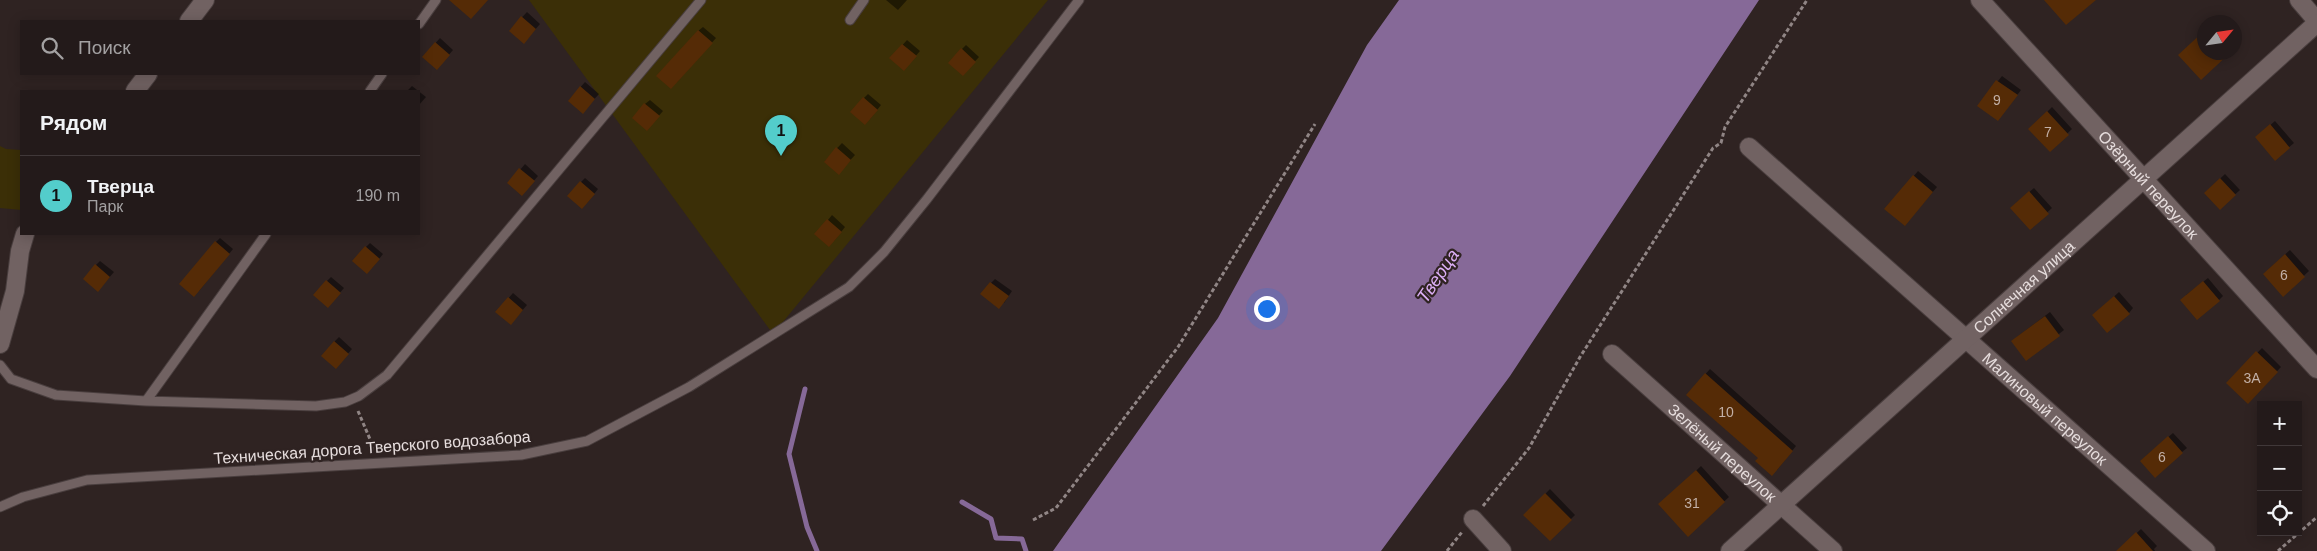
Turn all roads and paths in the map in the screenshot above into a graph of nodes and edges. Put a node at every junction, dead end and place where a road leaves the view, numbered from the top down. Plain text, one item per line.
1 (205, 0) edge
2 (436, 0) edge
3 (701, 0) edge
4 (864, 0) edge
5 (1079, 0) edge
6 (1808, 0) edge
7 (1980, 0) edge
8 (2299, 0) edge
9 (190, 20) edge
10 (850, 20) dead end
11 (2317, 22) edge
12 (420, 23) edge
13 (147, 75) edge
14 (381, 75) edge
15 (135, 90) edge
16 (371, 90) edge
17 (1315, 124) dead end
18 (1749, 147) dead end
19 (2143, 179) junction
20 (26, 235) edge
21 (265, 235) edge
22 (1966, 339) junction
23 (0, 344) edge
24 (1612, 354) dead end
25 (0, 365) edge
26 (2317, 369) edge
27 (352, 399) junction
28 (146, 401) junction
29 (380, 463) junction
30 (1, 503) edge
31 (1781, 505) junction
32 (2317, 517) edge
33 (1473, 519) junction
34 (1033, 520) dead end
35 (1447, 551) edge
36 (1502, 551) edge
37 (1730, 551) edge
38 (1833, 551) edge
39 (2206, 551) edge
40 (2278, 551) edge

1 - 9 street
2 - 12 lane
3 - 27 lane
4 - 10 lane
5 - 29 lane, Техническая дорога Тверского водозабора
6 - 33 path
7 - 19 street, Озёрный переулок
8 - 11 street
11 - 19 street, Солнечная улица
13 - 15 street
14 - 16 lane
17 - 34 path
18 - 22 street, Малиновый переулок
19 - 22 street, Солнечная улица
19 - 26 street, Озёрный переулок
20 - 23 street
21 - 28 lane
22 - 31 street, Солнечная улица
22 - 39 street, Малиновый переулок
24 - 31 street, Зелёный переулок
25 - 28 lane
27 - 28 lane
27 - 29 path
29 - 30 lane, Техническая дорога Тверского водозабора
31 - 37 street, Солнечная улица
31 - 38 street, Зелёный переулок
32 - 40 path
33 - 35 path
33 - 36 street

